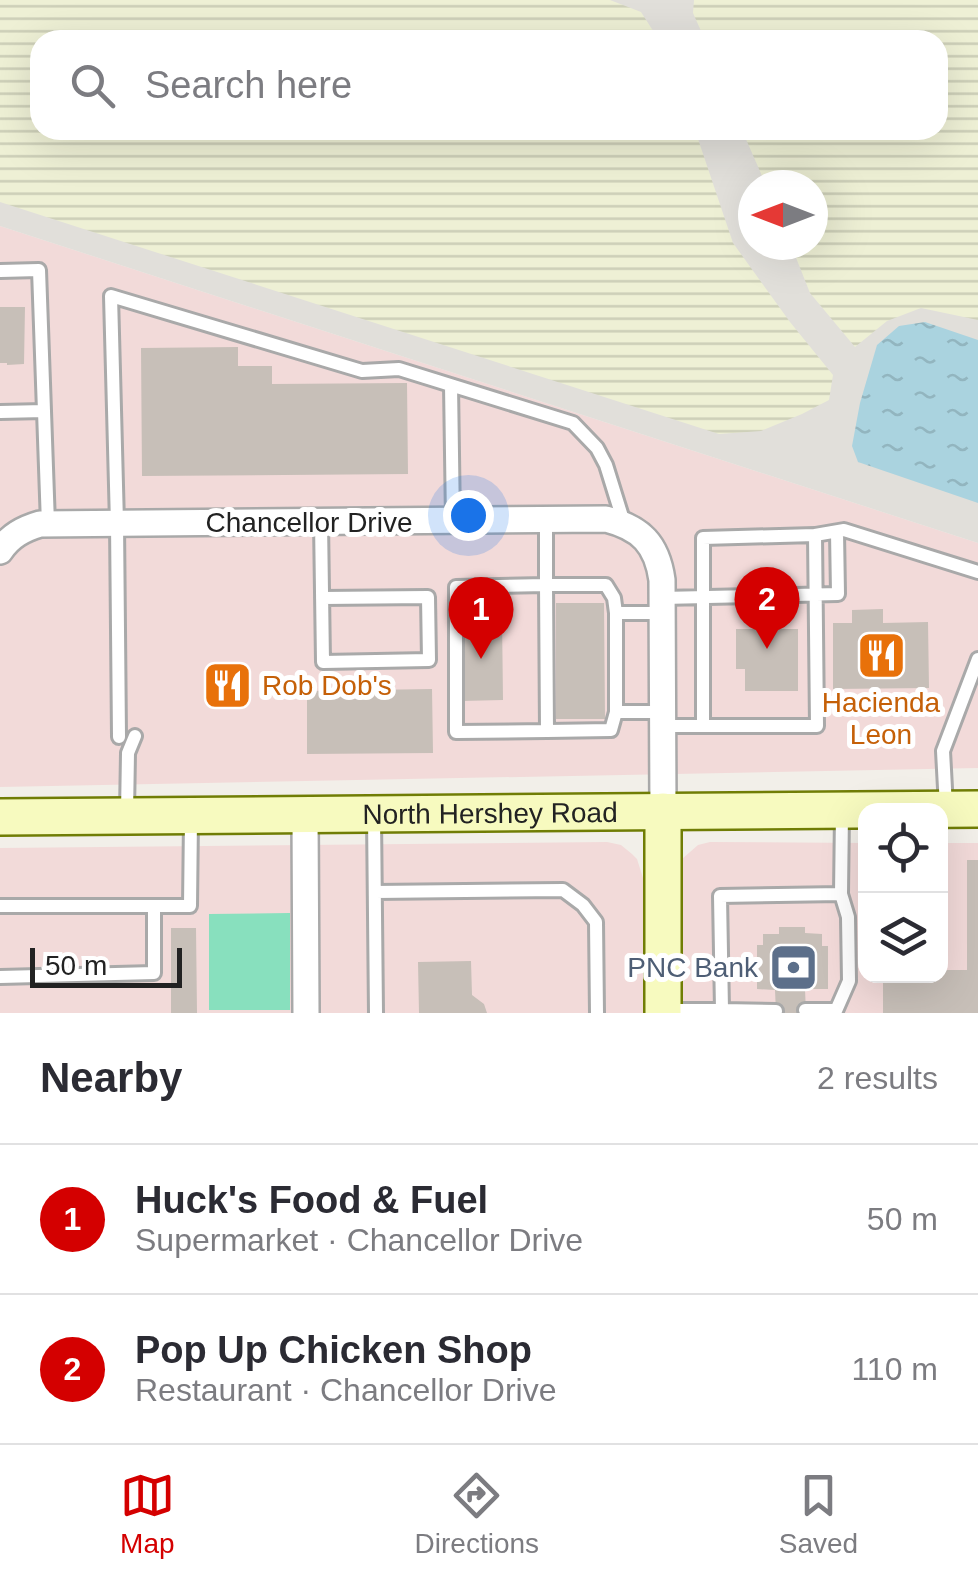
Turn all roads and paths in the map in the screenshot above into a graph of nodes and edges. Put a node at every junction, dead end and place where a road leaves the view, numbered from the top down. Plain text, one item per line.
1 (0, 271) edge
2 (451, 385) junction
3 (44, 411) junction
4 (0, 412) edge
5 (453, 520) junction
6 (546, 520) junction
7 (322, 522) junction
8 (117, 523) junction
9 (48, 524) junction
10 (624, 524) junction
11 (837, 532) junction
12 (815, 536) junction
13 (0, 550) edge
14 (978, 572) edge
15 (546, 585) junction
16 (816, 594) junction
17 (703, 597) junction
18 (322, 598) junction
19 (662, 605) junction
20 (612, 623) junction
21 (978, 659) edge
22 (616, 712) junction
23 (663, 719) junction
24 (702, 726) junction
25 (547, 731) junction
26 (135, 736) dead end
27 (119, 737) dead end
28 (947, 803) edge
29 (858, 810) edge
30 (664, 812) junction
31 (305, 814) junction
32 (374, 814) junction
33 (191, 815) junction
34 (126, 816) junction
35 (0, 817) edge
36 (858, 828) edge
37 (375, 892) junction
38 (840, 894) junction
39 (0, 906) edge
40 (154, 906) junction
41 (0, 977) edge
42 (722, 1010) junction
43 (806, 1010) dead end
44 (663, 1011) edge
45 (776, 1011) edge
46 (835, 1012) edge
47 (306, 1013) edge
48 (376, 1013) edge
49 (597, 1013) edge

1 - 3 lane
2 - 5 lane
2 - 8 lane
2 - 10 lane
3 - 4 lane
3 - 9 lane
5 - 6 street, Chancellor Drive
5 - 7 street, Chancellor Drive
6 - 10 street, Chancellor Drive
6 - 15 lane
7 - 8 street, Chancellor Drive
7 - 18 lane
8 - 9 street, Chancellor Drive
8 - 27 lane
9 - 13 street, Chancellor Drive
10 - 19 street
11 - 12 lane
11 - 14 lane
11 - 16 lane
12 - 16 lane
12 - 17 lane
15 - 20 lane
15 - 25 lane
15 - 25 lane
16 - 17 lane
16 - 24 lane
17 - 19 lane
17 - 24 lane
18 - 18 lane
19 - 20 lane
19 - 23 street
20 - 22 lane
21 - 28 lane
22 - 23 lane
22 - 25 lane
23 - 24 lane
23 - 30 street
26 - 34 lane
29 - 30 main road, North Hershey Road
30 - 32 main road, North Hershey Road
30 - 44 main road
31 - 32 main road, North Hershey Road
31 - 33 main road, North Hershey Road
31 - 47 street
32 - 37 lane
33 - 34 main road, North Hershey Road
33 - 40 lane
34 - 35 main road, North Hershey Road
36 - 38 lane
37 - 48 lane
37 - 49 lane
38 - 42 lane
38 - 46 lane
39 - 40 lane
40 - 41 lane
42 - 44 lane
42 - 45 lane
43 - 46 lane

